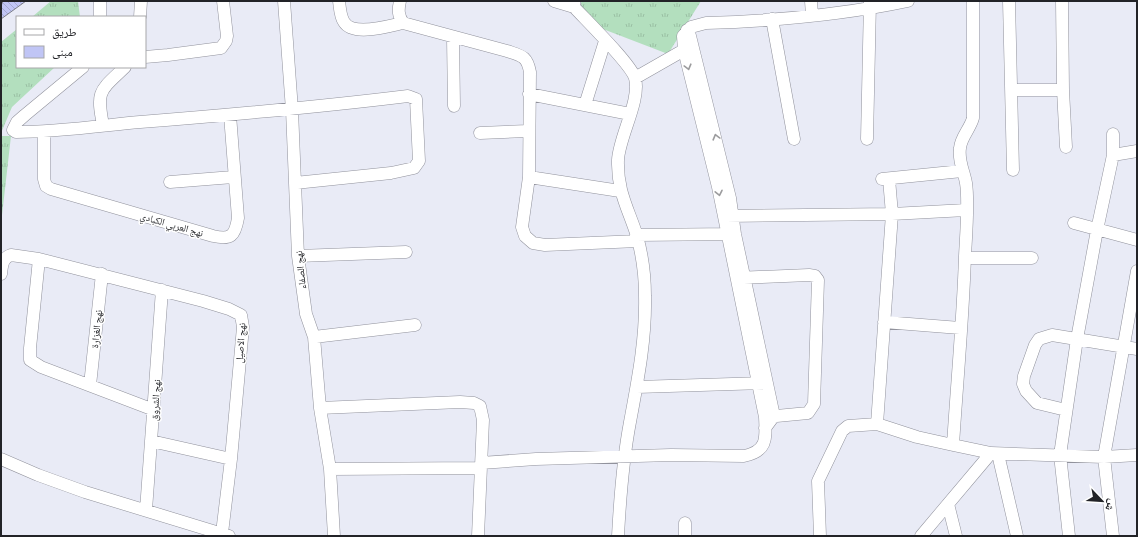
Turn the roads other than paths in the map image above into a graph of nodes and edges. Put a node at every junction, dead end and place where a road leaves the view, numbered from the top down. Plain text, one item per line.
1 (100, 1) edge
2 (141, 1) edge
3 (223, 1) edge
4 (284, 1) edge
5 (339, 1) edge
6 (400, 1) edge
7 (554, 1) edge
8 (811, 1) edge
9 (908, 1) edge
10 (973, 1) edge
11 (1009, 1) edge
12 (1062, 1) edge
13 (574, 4) edge
14 (870, 5) edge
15 (812, 15) junction
16 (100, 16) edge
17 (140, 16) edge
18 (772, 19) junction
19 (403, 23) junction
20 (687, 30) junction
21 (453, 38) junction
22 (605, 41) junction
23 (684, 50) junction
24 (146, 57) edge
25 (82, 68) edge
26 (124, 68) edge
27 (635, 78) junction
28 (1012, 90) junction
29 (1063, 90) junction
30 (529, 94) junction
31 (585, 105) junction
32 (454, 106) dead end
33 (292, 110) junction
34 (630, 114) junction
35 (230, 115) junction
36 (103, 126) junction
37 (528, 131) junction
38 (44, 132) junction
39 (480, 133) dead end
40 (1113, 134) dead end
41 (794, 139) dead end
42 (867, 139) dead end
43 (1066, 147) dead end
44 (1137, 151) edge
45 (1113, 155) junction
46 (1013, 170) dead end
47 (962, 171) junction
48 (234, 176) junction
49 (529, 177) junction
50 (170, 182) dead end
51 (295, 183) junction
52 (620, 191) junction
53 (966, 210) junction
54 (892, 214) junction
55 (729, 216) junction
56 (1074, 223) dead end
57 (1097, 230) junction
58 (731, 234) junction
59 (637, 238) junction
60 (1137, 240) edge
61 (406, 252) dead end
62 (298, 256) junction
63 (965, 258) junction
64 (1032, 258) dead end
65 (39, 259) junction
66 (1137, 271) edge
67 (1, 274) edge
68 (102, 274) junction
69 (740, 278) junction
70 (162, 290) junction
71 (884, 322) junction
72 (415, 325) dead end
73 (960, 328) junction
74 (314, 337) junction
75 (1077, 339) junction
76 (1124, 347) junction
77 (1137, 349) edge
78 (762, 383) junction
79 (90, 385) junction
80 (637, 387) junction
81 (320, 408) junction
82 (154, 410) junction
83 (1066, 410) junction
84 (768, 420) junction
85 (877, 424) junction
86 (151, 441) junction
87 (953, 445) junction
88 (994, 454) junction
89 (1060, 455) junction
90 (1137, 455) edge
91 (1104, 457) junction
92 (624, 458) junction
93 (1, 459) edge
94 (231, 459) junction
95 (481, 466) junction
96 (330, 469) junction
97 (948, 504) junction
98 (146, 510) junction
99 (684, 523) dead end
100 (226, 535) edge
101 (334, 536) edge
102 (478, 536) edge
103 (618, 536) edge
104 (684, 536) edge
105 (820, 536) edge
106 (921, 536) edge
107 (956, 536) edge
108 (1017, 536) edge
109 (1069, 536) edge
110 (1113, 536) edge

1 - 16 street
2 - 17 street
3 - 24 street
4 - 33 street, نهج الصفاء
5 - 19 street
6 - 19 street
7 - 13 street
8 - 15 street
9 - 14 street
10 - 47 street
11 - 28 street
12 - 29 street
13 - 22 street
14 - 15 street
14 - 42 street
15 - 18 street
18 - 20 street
18 - 41 street
19 - 21 street
20 - 23 street
55 -> 20 street
21 - 30 street
21 - 32 street
22 - 27 street
22 - 31 street
23 - 27 street
23 -> 55 street
25 - 38 street
26 - 36 street
27 - 34 street
28 - 29 street
28 - 46 street
29 - 43 street
30 - 31 street
30 - 37 street
31 - 34 street
33 - 35 street
33 - 51 street, نهج الصفاء
33 - 51 street
34 - 52 street
35 - 36 street
35 - 48 street, نهج العربي الكبادي
36 - 38 street
37 - 39 street
37 - 49 street
38 - 48 street, نهج العربي الكبادي
40 - 45 street
44 - 45 street
45 - 57 street
47 - 53 street
47 - 54 street
48 - 50 street
49 - 52 street
49 - 59 street
51 - 62 street, نهج الصفاء
52 - 59 street
53 - 54 street
53 - 63 street
54 - 55 street
54 - 71 street
55 - 58 street
56 - 57 street
57 - 60 street
57 - 75 street
58 - 59 street
58 - 69 street
59 - 80 street
61 - 62 street
62 - 74 street, نهج الصفاء
63 - 64 street
63 - 73 street
65 - 67 street, نهج الاصيل
65 - 68 street, نهج الاصيل
65 - 79 street
66 - 76 street
68 - 70 street, نهج الاصيل
68 - 79 street, نهج الغزارة
69 - 78 street
69 - 84 street
70 - 82 street, نهج الشروق
70 - 94 street, نهج الاصيل
71 - 73 street
71 - 85 street
72 - 74 street
73 - 87 street
74 - 81 street, نهج الصفاء
75 - 76 street
75 - 83 street
75 - 83 street
76 - 77 street
76 - 91 street
78 - 80 street
78 - 84 street
79 - 82 street
80 - 92 street
81 - 95 street
81 - 96 street, نهج الصفاء
82 - 86 street, نهج الشروق
83 - 89 street
84 - 92 street
85 - 87 street
85 - 105 street
86 - 94 street
86 - 98 street, نهج الشروق
87 - 88 street
88 - 89 street
88 - 97 street
88 - 108 street
89 - 91 street
89 - 109 street
90 - 91 street
91 - 110 street
92 - 95 street
92 - 103 street
93 - 98 street
94 - 100 street, نهج الاصيل
95 - 96 street
95 - 102 street
96 - 101 street, نهج الصفاء
97 - 106 street
97 - 107 street
98 - 100 street
99 - 104 street

